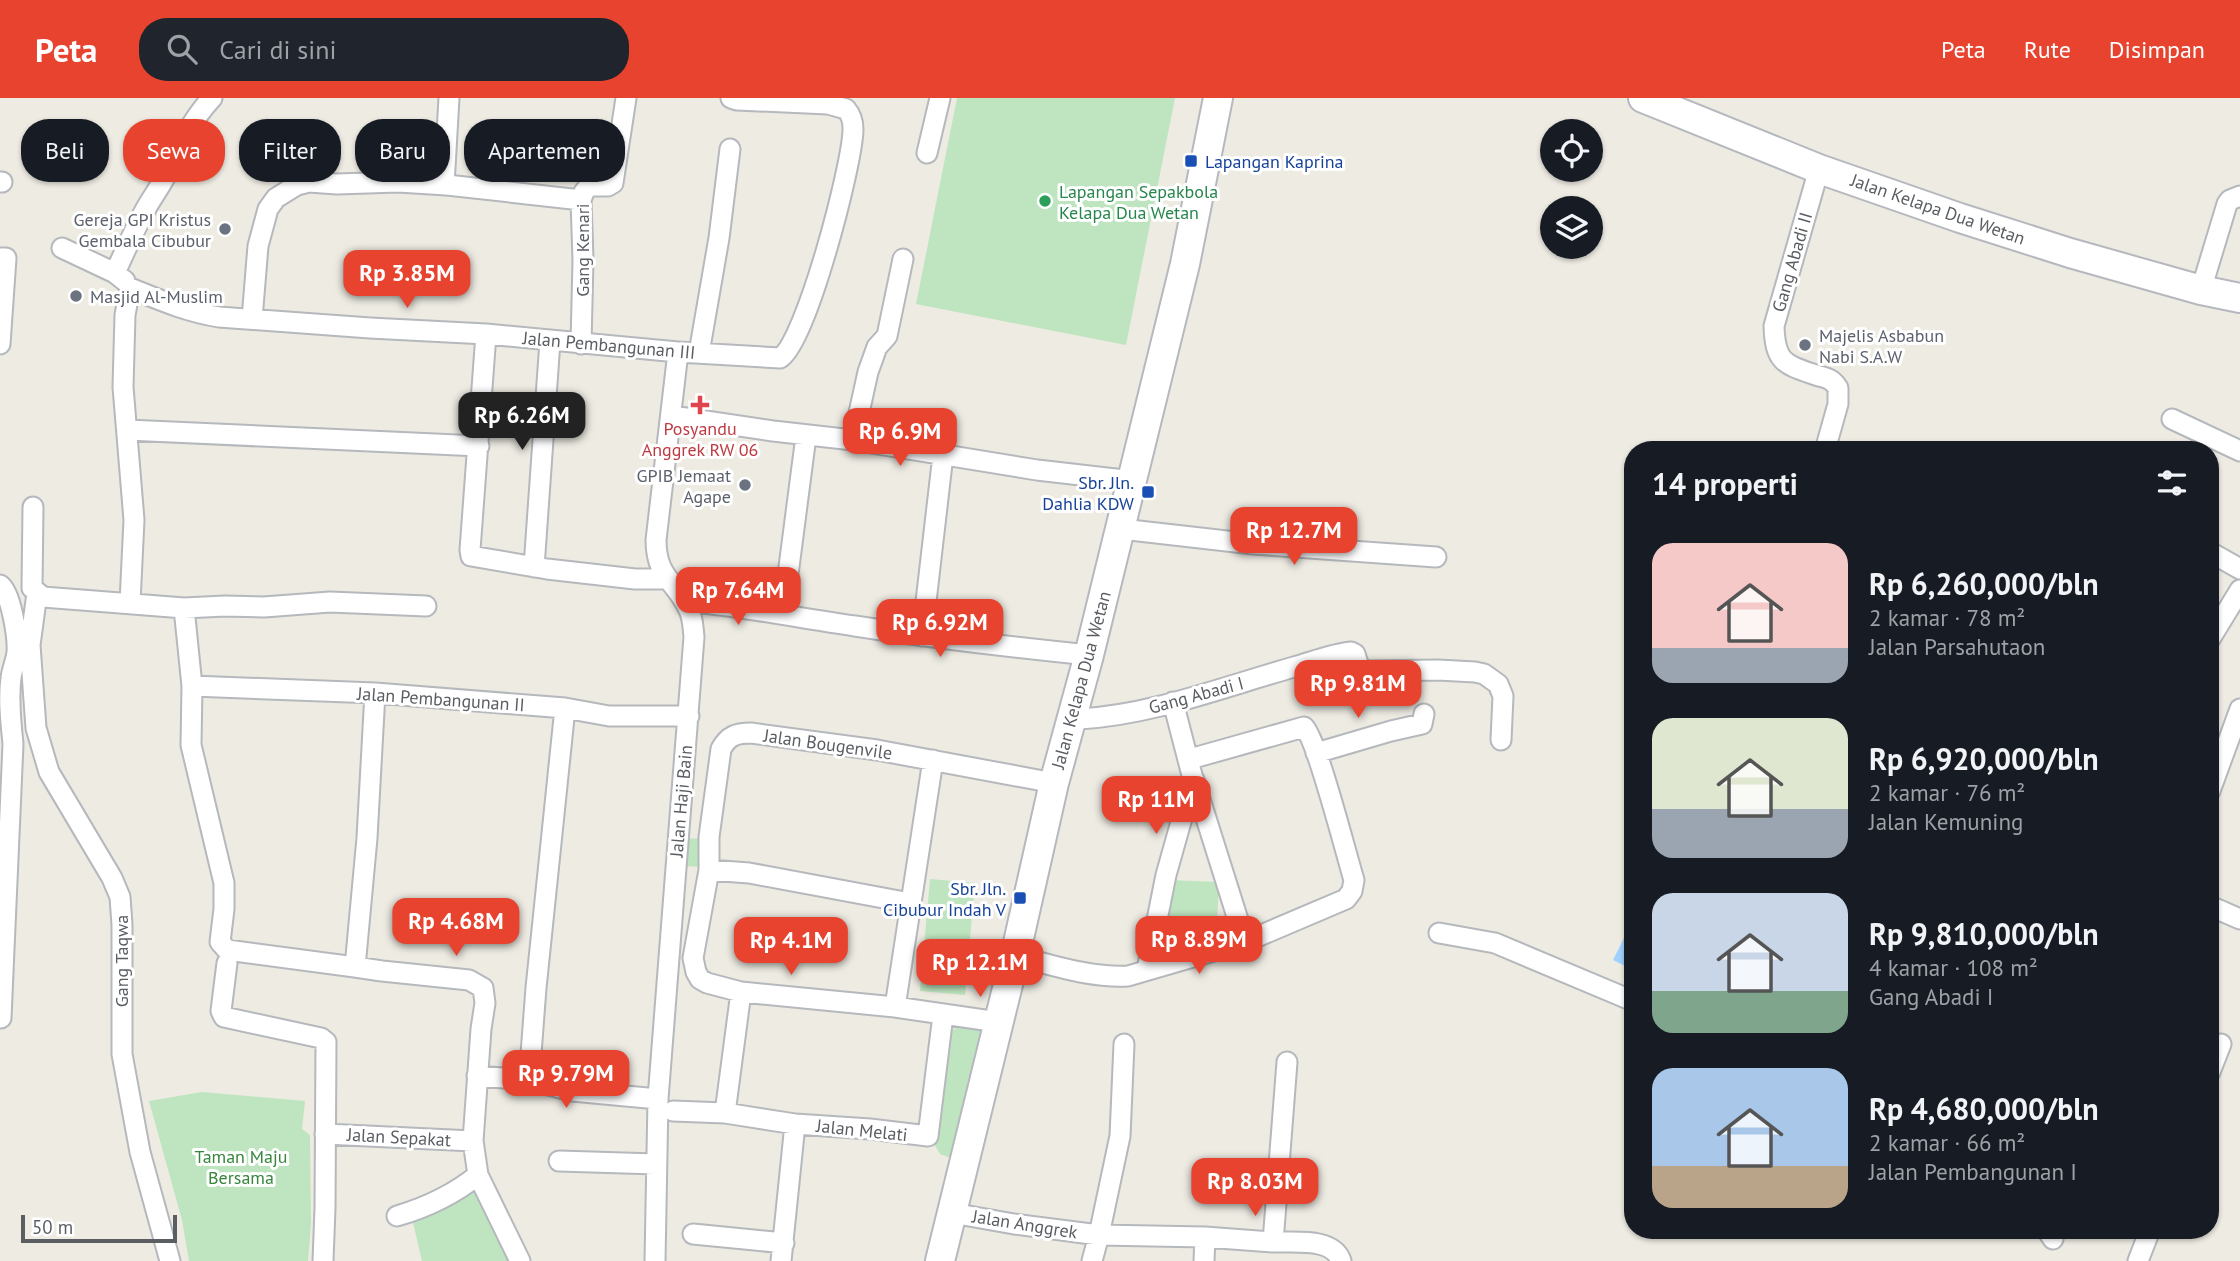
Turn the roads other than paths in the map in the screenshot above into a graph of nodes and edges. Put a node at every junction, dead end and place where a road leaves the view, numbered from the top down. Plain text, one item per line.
1 (212, 98) edge
2 (449, 98) edge
3 (626, 98) edge
4 (731, 98) edge
5 (940, 98) edge
6 (1218, 98) edge
7 (1643, 98) edge
8 (730, 149) dead end
9 (927, 153) dead end
10 (1819, 169) junction
11 (444, 185) junction
12 (2240, 196) edge
13 (581, 200) junction
14 (62, 248) dead end
15 (3, 258) edge
16 (903, 259) dead end
17 (115, 273) junction
18 (130, 288) junction
19 (2201, 290) junction
20 (2240, 298) edge
21 (252, 319) junction
22 (486, 334) junction
23 (0, 341) edge
24 (550, 341) junction
25 (582, 344) junction
26 (678, 352) junction
27 (699, 353) junction
28 (672, 416) junction
29 (2172, 419) dead end
30 (127, 430) junction
31 (806, 436) junction
32 (853, 440) junction
33 (1828, 441) edge
34 (2219, 441) edge
35 (2219, 441) edge
36 (479, 446) junction
37 (2240, 451) edge
38 (943, 455) junction
39 (1133, 481) junction
40 (33, 507) dead end
41 (1121, 528) junction
42 (1436, 557) dead end
43 (2219, 557) edge
44 (534, 567) junction
45 (2240, 569) edge
46 (666, 579) junction
47 (1, 585) edge
48 (2240, 590) edge
49 (37, 593) junction
50 (684, 601) junction
51 (130, 602) junction
52 (426, 606) dead end
53 (184, 608) junction
54 (783, 613) junction
55 (2219, 624) edge
56 (922, 636) junction
57 (1089, 655) junction
58 (192, 686) junction
59 (375, 694) junction
60 (1173, 702) junction
61 (565, 708) junction
62 (2240, 709) edge
63 (1072, 713) junction
64 (1423, 714) dead end
65 (689, 716) junction
66 (1502, 740) dead end
67 (1316, 753) junction
68 (933, 760) junction
69 (2219, 766) edge
70 (1191, 769) junction
71 (1054, 783) junction
72 (709, 870) junction
73 (910, 903) junction
74 (2219, 910) edge
75 (2240, 919) edge
76 (1439, 933) dead end
77 (1245, 942) junction
78 (1015, 956) junction
79 (227, 963) dead end
80 (355, 967) junction
81 (1147, 970) junction
82 (741, 992) junction
83 (1624, 997) edge
84 (895, 1007) junction
85 (943, 1014) junction
86 (1, 1018) edge
87 (998, 1022) junction
88 (1124, 1044) dead end
89 (2221, 1044) dead end
90 (2219, 1049) edge
91 (1287, 1062) dead end
92 (477, 1076) junction
93 (529, 1080) junction
94 (666, 1105) junction
95 (725, 1113) junction
96 (795, 1124) junction
97 (325, 1133) junction
98 (473, 1141) junction
99 (559, 1161) dead end
100 (656, 1164) junction
101 (478, 1175) junction
102 (952, 1213) junction
103 (397, 1216) dead end
104 (693, 1234) dead end
105 (1099, 1235) junction
106 (1205, 1237) junction
107 (2147, 1239) edge
108 (1273, 1242) junction
109 (782, 1252) edge
110 (170, 1261) edge
111 (323, 1261) edge
112 (520, 1261) edge
113 (655, 1261) edge
114 (940, 1261) edge
115 (1092, 1261) edge
116 (1204, 1261) edge
117 (1341, 1261) edge
118 (2138, 1261) edge

1 - 17 street
2 - 11 street
3 - 13 street, Gang Kenari
4 - 27 street, Jalan Pembangunan III
5 - 9 street
6 - 39 street, Jalan Kelapa Dua Wetan
7 - 10 street, Jalan Kelapa Dua Wetan
8 - 27 street
10 - 19 street, Jalan Kelapa Dua Wetan
10 - 33 street, Gang Abadi II
11 - 13 street
11 - 21 street
12 - 19 street
13 - 25 street, Gang Kenari
14 - 17 street
15 - 23 street
16 - 32 street
17 - 18 street
18 - 21 street, Jalan Pembangunan III
18 - 30 street
19 - 20 street, Jalan Kelapa Dua Wetan
21 - 22 street, Jalan Pembangunan III
22 - 24 street, Jalan Pembangunan III
22 - 36 street
24 - 25 street, Jalan Pembangunan III
24 - 44 street
25 - 26 street, Jalan Pembangunan III
26 - 27 street, Jalan Pembangunan III
26 - 28 street, Jalan Haji Bain
28 - 31 street
28 - 46 street, Jalan Haji Bain
29 - 35 street
30 - 36 street
30 - 51 street
31 - 32 street
31 - 54 street
32 - 38 street
34 - 37 street
36 - 44 street
38 - 39 street
38 - 56 street
39 - 41 street, Jalan Kelapa Dua Wetan
40 - 49 street, Gang Taqwa
41 - 42 street
41 - 57 street, Jalan Kelapa Dua Wetan
43 - 45 street
44 - 46 street
46 - 50 street, Jalan Haji Bain
47 - 86 street
48 - 55 street
49 - 51 street
49 - 110 street, Gang Taqwa
50 - 54 street
50 - 65 street, Jalan Haji Bain
51 - 53 street
52 - 53 street
53 - 58 street
54 - 56 street
56 - 57 street
57 - 63 street, Jalan Kelapa Dua Wetan
58 - 59 street, Jalan Pembangunan II
58 - 80 street
59 - 61 street, Jalan Pembangunan II
59 - 80 street
60 - 63 street, Gang Abadi I
60 - 66 street, Gang Abadi I
60 - 70 street
61 - 65 street, Jalan Pembangunan II
61 - 93 street
62 - 69 street
63 - 71 street, Jalan Kelapa Dua Wetan
64 - 67 street
65 - 94 street, Jalan Haji Bain
67 - 70 street
67 - 77 street
68 - 71 street, Jalan Bougenvile
68 - 72 street, Jalan Bougenvile
68 - 73 street
70 - 77 street
70 - 81 street
71 - 78 street, Jalan Kelapa Dua Wetan
72 - 73 street
72 - 82 street
73 - 84 street
74 - 75 street
76 - 83 street
77 - 81 street
78 - 81 street
78 - 87 street, Jalan Kelapa Dua Wetan
79 - 97 street, Jalan Sepakat
80 - 92 street
82 - 84 street
82 - 95 street
84 - 85 street
85 - 87 street
85 - 96 street, Jalan Melati
87 - 102 street, Jalan Kelapa Dua Wetan
88 - 105 street, Jalan Anggrek
89 - 90 street
91 - 108 street
92 - 93 street, Jalan Melati
92 - 98 street
93 - 94 street, Jalan Melati
94 - 95 street, Jalan Melati
94 - 100 street, Jalan Haji Bain
95 - 96 street, Jalan Melati
96 - 109 street
97 - 98 street, Jalan Sepakat
97 - 111 street, Jalan Sepakat
98 - 101 street
99 - 100 street
100 - 113 street, Jalan Haji Bain
101 - 103 street
101 - 112 street
102 - 105 street, Jalan Anggrek
102 - 114 street, Jalan Kelapa Dua Wetan
104 - 109 street
105 - 106 street, Jalan Anggrek
105 - 115 street, Jalan Anggrek
106 - 108 street, Jalan Anggrek
106 - 116 street
107 - 118 street
108 - 117 street, Jalan Anggrek

